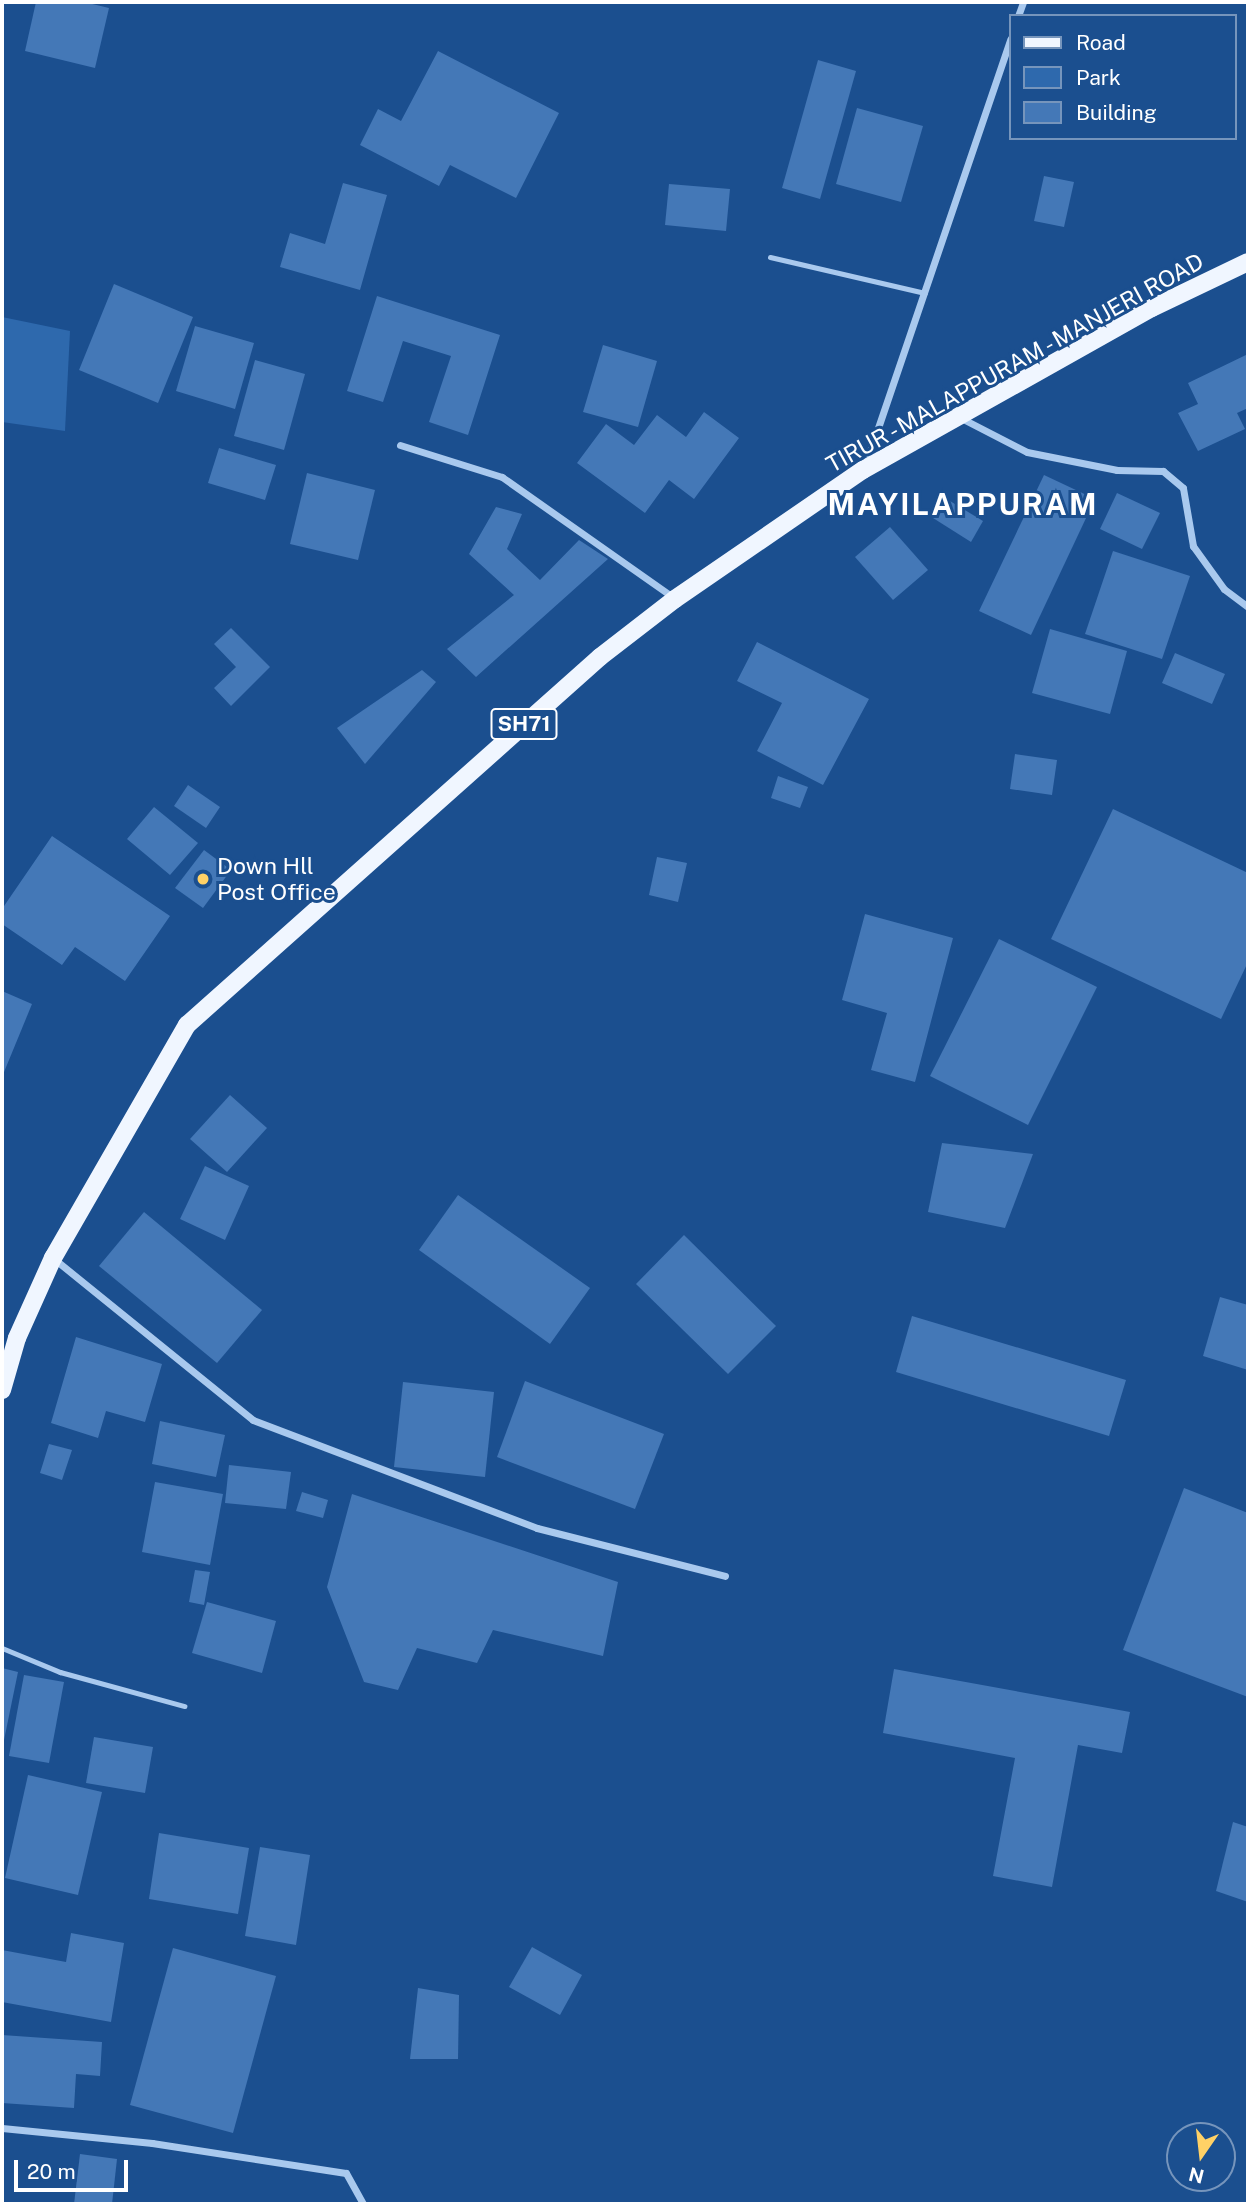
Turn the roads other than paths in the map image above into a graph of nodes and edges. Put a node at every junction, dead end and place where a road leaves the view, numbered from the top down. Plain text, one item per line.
1 (1009, 42) edge
2 (770, 257) dead end
3 (1248, 262) edge
4 (925, 293) junction
5 (958, 417) junction
6 (400, 445) dead end
7 (863, 470) junction
8 (676, 599) junction
9 (1248, 607) edge
10 (53, 1258) junction
11 (2, 1390) edge
12 (725, 1576) dead end
13 (2, 1648) edge
14 (184, 1706) dead end
15 (2, 2128) edge
16 (363, 2204) edge

1 - 4 street
2 - 4 lane
3 - 5 main road, TIRUR - MALAPPURAM - MANJERI ROAD / SH71
4 - 7 street
5 - 7 main road, TIRUR - MALAPPURAM - MANJERI ROAD / SH71
5 - 9 street
6 - 8 street
7 - 8 main road, TIRUR - MALAPPURAM - MANJERI ROAD / SH71
8 - 10 main road, TIRUR - MALAPPURAM - MANJERI ROAD / SH71
10 - 11 main road, TIRUR - MALAPPURAM - MANJERI ROAD / SH71
10 - 12 street
13 - 14 lane
15 - 16 street

